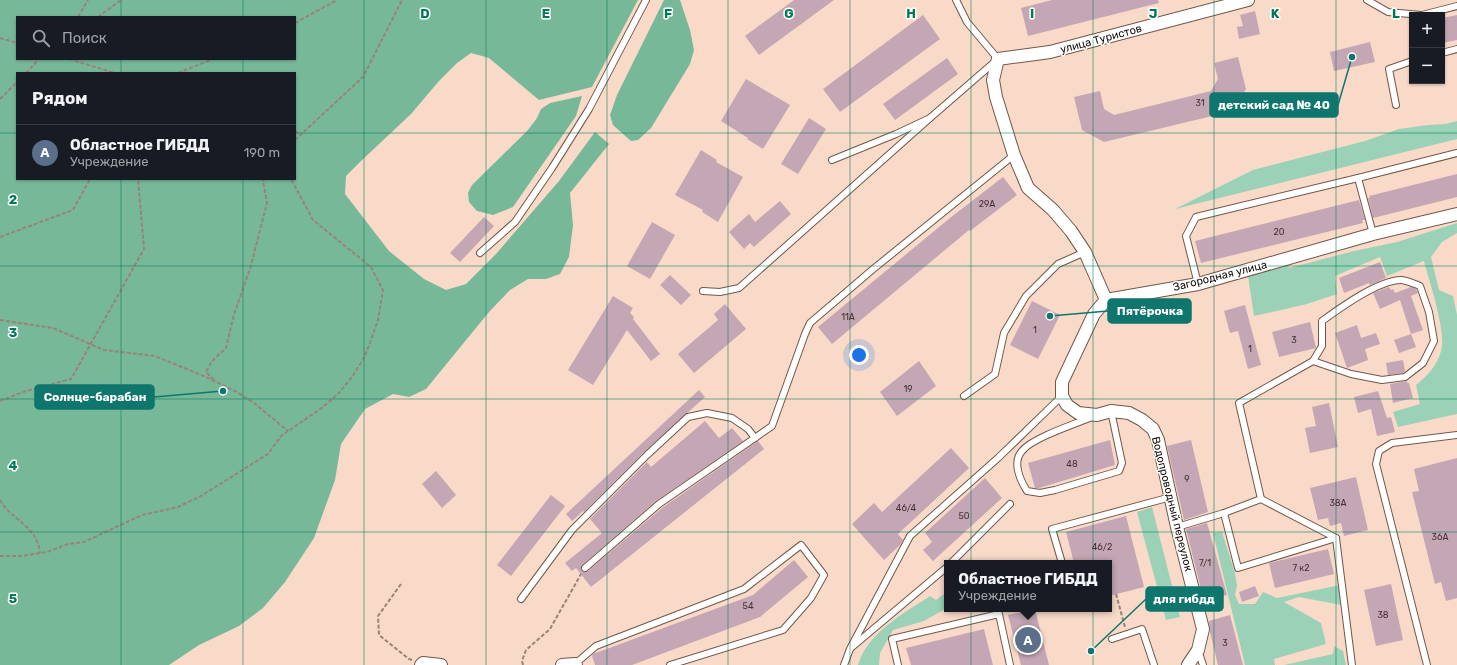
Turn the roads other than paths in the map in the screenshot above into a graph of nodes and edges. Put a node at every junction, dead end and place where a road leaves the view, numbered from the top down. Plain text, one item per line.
1 (646, 0) edge
2 (956, 0) edge
3 (1248, 0) edge
4 (1368, 0) edge
5 (1457, 6) edge
6 (1434, 12) edge
7 (1409, 14) edge
8 (1457, 48) edge
9 (1445, 52) edge
10 (998, 59) junction
11 (1409, 62) edge
12 (1396, 105) dead end
13 (930, 118) junction
14 (1457, 153) edge
15 (1014, 155) junction
16 (832, 160) dead end
17 (1358, 178) junction
18 (1457, 214) edge
19 (1373, 234) junction
20 (1085, 252) junction
21 (480, 253) dead end
22 (1198, 284) junction
23 (703, 291) dead end
24 (1106, 300) junction
25 (1313, 361) junction
26 (964, 396) dead end
27 (1062, 396) junction
28 (1111, 411) junction
29 (1098, 415) junction
30 (1457, 435) edge
31 (755, 438) junction
32 (1171, 497) junction
33 (1261, 499) junction
34 (1010, 504) dead end
35 (1224, 513) junction
36 (1177, 527) junction
37 (1336, 538) junction
38 (954, 560) edge
39 (1061, 560) edge
40 (585, 568) road end
41 (944, 570) edge
42 (521, 599) dead end
43 (1112, 639) dead end
44 (850, 649) junction
45 (1198, 650) junction
46 (422, 664) edge
47 (576, 664) edge
48 (441, 665) edge
49 (562, 665) edge
50 (670, 665) edge
51 (844, 665) edge
52 (898, 665) edge
53 (1010, 665) edge
54 (1154, 665) edge
55 (1188, 665) edge
56 (1203, 665) edge
57 (1352, 665) edge
58 (1427, 665) edge

1 - 21 lane
2 - 10 lane
3 - 10 street, улица Туристов
4 - 7 lane
5 - 6 lane
8 - 9 lane
10 - 13 lane
10 - 15 street
11 - 12 lane
13 - 16 lane
13 - 23 lane
14 - 17 lane
15 - 20 street
15 - 31 lane
17 - 19 lane
17 - 22 lane
18 - 19 street, Загородная улица
19 - 22 street, Загородная улица
20 - 24 street
20 - 26 lane
22 - 24 street, Загородная улица
24 - 27 street
25 - 25 lane
25 - 33 lane
27 - 29 street, Водопроводный переулок
27 - 44 lane
28 - 29 street, Водопроводный переулок
28 - 29 lane
28 - 32 street, Водопроводный переулок
30 - 58 lane
31 - 40 lane
31 - 42 lane
32 - 36 street, Водопроводный переулок
32 - 39 lane
33 - 35 lane
33 - 37 lane
34 - 38 lane
35 - 36 lane
35 - 37 lane
36 - 45 street, Водопроводный переулок
37 - 57 lane
41 - 44 lane
43 - 54 lane
44 - 51 lane
45 - 55 street, Водопроводный переулок
45 - 56 lane
46 - 48 street
47 - 49 street
47 - 50 lane
52 - 53 lane

